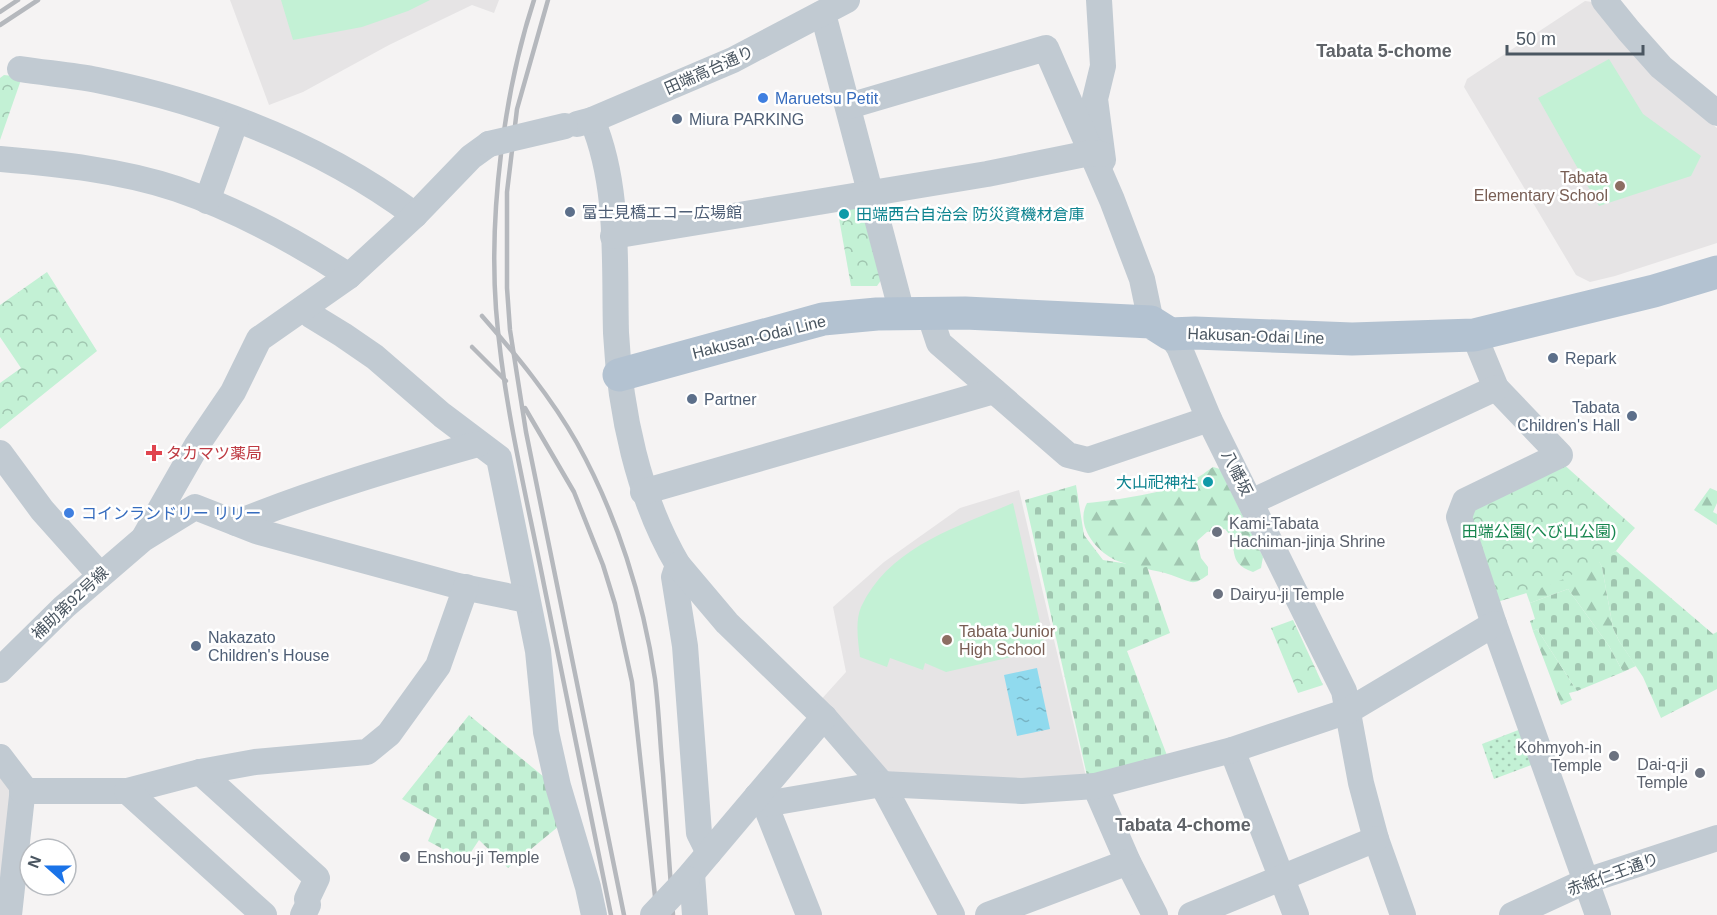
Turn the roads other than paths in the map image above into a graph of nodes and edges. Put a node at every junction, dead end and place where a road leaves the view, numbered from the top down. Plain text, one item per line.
1 (847, 0) edge
2 (1099, 0) edge
3 (1604, 0) edge
4 (821, 14) junction
5 (20, 69) dead end
6 (849, 106) junction
7 (1717, 113) edge
8 (236, 120) junction
9 (592, 120) junction
10 (1096, 154) junction
11 (0, 159) edge
12 (871, 192) junction
13 (207, 201) junction
14 (415, 215) junction
15 (613, 236) junction
16 (1717, 272) edge
17 (349, 276) junction
18 (304, 308) junction
19 (915, 313) junction
20 (1161, 328) junction
21 (1474, 335) junction
22 (619, 375) junction
23 (1496, 388) junction
24 (994, 391) junction
25 (1209, 419) junction
26 (478, 444) junction
27 (0, 453) edge
28 (644, 492) junction
29 (167, 497) junction
30 (1251, 502) junction
31 (195, 507) junction
32 (236, 523) junction
33 (143, 539) junction
34 (678, 566) junction
35 (100, 575) junction
36 (466, 587) junction
37 (527, 600) junction
38 (1494, 624) junction
39 (0, 670) edge
40 (1348, 711) junction
41 (824, 717) junction
42 (1232, 750) junction
43 (0, 758) edge
44 (200, 772) junction
45 (882, 784) junction
46 (1095, 786) junction
47 (22, 791) junction
48 (127, 791) junction
49 (761, 800) junction
50 (1717, 838) edge
51 (1376, 839) junction
52 (710, 853) junction
53 (1128, 862) junction
54 (689, 876) junction
55 (1281, 879) junction
56 (1586, 881) junction
57 (9, 915) edge
58 (264, 915) edge
59 (303, 915) edge
60 (594, 915) edge
61 (653, 915) edge
62 (695, 915) edge
63 (809, 915) edge
64 (952, 915) edge
65 (988, 915) edge
66 (1155, 915) edge
67 (1191, 915) edge
68 (1296, 915) edge
69 (1403, 915) edge
70 (1512, 915) edge
71 (1598, 915) edge

1 - 4 street, 田端高台通り
2 - 10 street
3 - 7 street
4 - 6 street
4 - 9 street, 田端高台通り
5 - 8 street
6 - 10 street, 八幡坂
6 - 12 street
8 - 13 street
8 - 14 street
9 - 14 street, 田端高台通り, bridge
9 - 15 street
10 - 12 street
10 - 20 street, 八幡坂
11 - 13 street
12 - 15 street
12 - 19 street
13 - 17 street
14 - 17 street
15 - 22 street
16 - 21 main road, Hakusan-Odai Line
17 - 18 street
18 - 26 street
18 - 29 street
19 - 20 main road, Hakusan-Odai Line
19 - 22 main road, Hakusan-Odai Line
19 - 24 street
20 - 21 main road, Hakusan-Odai Line
20 - 25 street, 八幡坂
21 - 23 street
22 - 28 street
23 - 30 street
23 - 38 street
24 - 25 street
24 - 28 street
25 - 30 street, 八幡坂
26 - 32 street
26 - 37 street
27 - 35 street
28 - 34 street
29 - 31 street
29 - 33 street
30 - 40 street, 八幡坂
31 - 32 street
31 - 33 street
32 - 36 street
33 - 35 street, 補助第92号線
34 - 41 street
34 - 52 street
35 - 39 street, 補助第92号線
36 - 37 street
36 - 44 street
37 - 60 street
38 - 40 street
38 - 56 street
40 - 42 street
40 - 51 street, 八幡坂
41 - 45 street
41 - 49 street
42 - 46 street
42 - 55 street
43 - 47 street
44 - 48 street
44 - 59 street
45 - 46 street
45 - 49 street
45 - 64 street
46 - 53 street
47 - 48 street
47 - 57 street
48 - 58 street
49 - 52 street
49 - 63 street
50 - 56 street, 赤紙仁王通り
51 - 55 street
51 - 69 street, 八幡坂
52 - 54 street
53 - 65 street
53 - 66 street
54 - 61 street, bridge
54 - 62 street
55 - 67 street
55 - 68 street
56 - 70 street, 赤紙仁王通り
56 - 71 street

